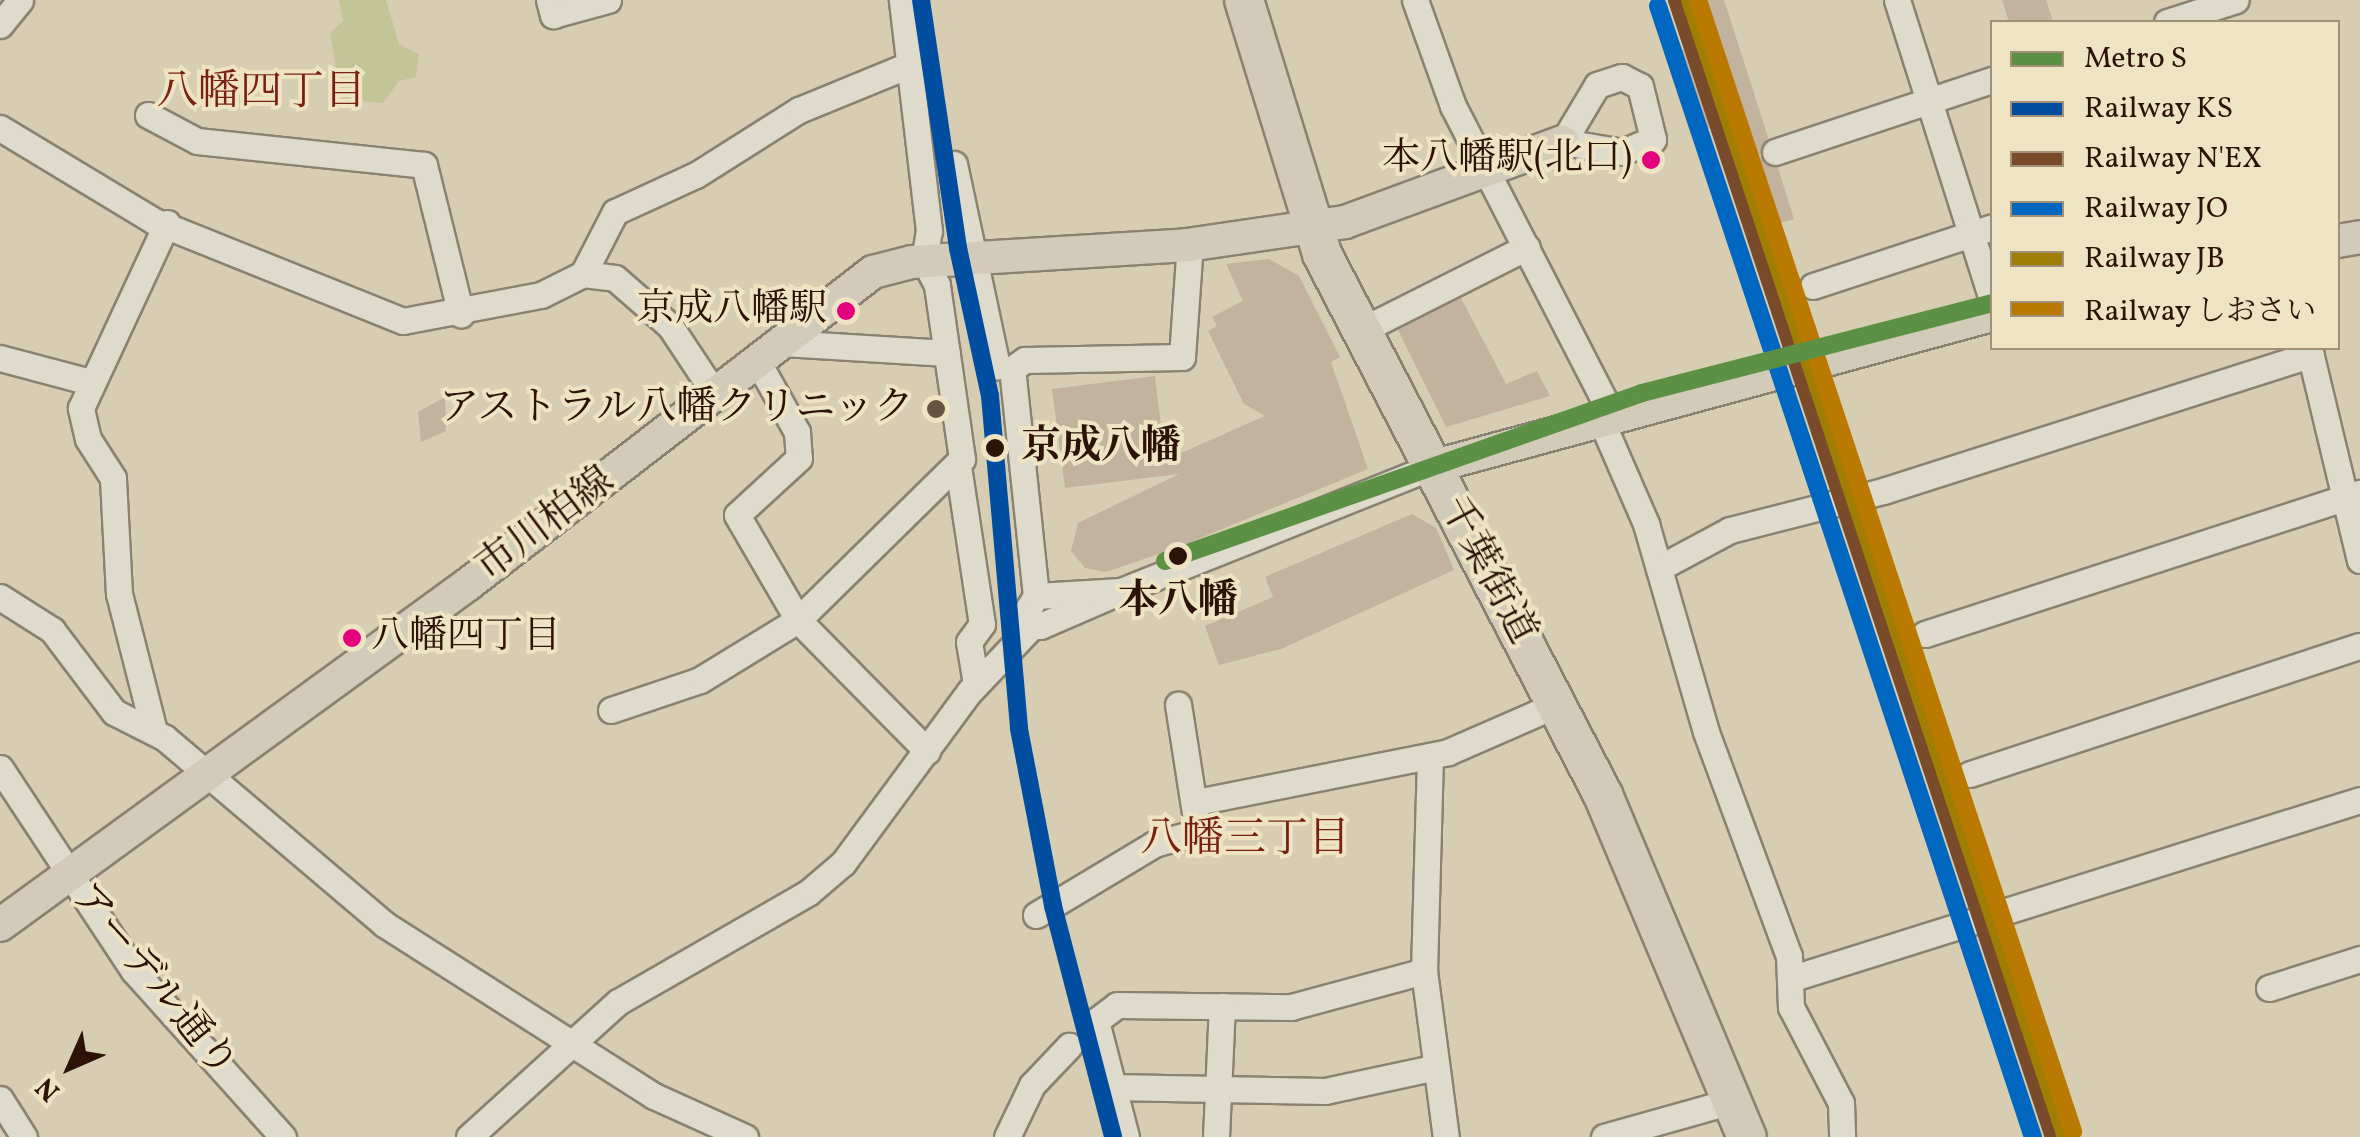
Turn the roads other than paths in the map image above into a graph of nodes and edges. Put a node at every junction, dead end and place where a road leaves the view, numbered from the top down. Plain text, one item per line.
1 (20, 0) edge
2 (550, 0) edge
3 (608, 0) edge
4 (902, 0) edge
5 (1244, 0) edge
6 (1416, 0) edge
7 (1897, 0) edge
8 (2236, 0) edge
9 (2205, 11) edge
10 (2174, 20) edge
11 (0, 25) edge
12 (911, 64) junction
13 (1990, 81) edge
14 (1929, 101) junction
15 (148, 115) dead end
16 (0, 128) edge
17 (1563, 142) dead end
18 (1774, 152) dead end
19 (954, 164) dead end
20 (1484, 168) junction
21 (167, 223) junction
22 (1314, 227) junction
23 (1983, 230) edge
24 (1190, 244) junction
25 (1527, 247) junction
26 (973, 261) junction
27 (924, 262) junction
28 (583, 274) junction
29 (1990, 284) edge
30 (1813, 286) dead end
31 (460, 315) junction
32 (1990, 316) edge
33 (1374, 324) dead end
34 (2310, 351) edge
35 (947, 353) junction
36 (772, 354) junction
37 (0, 358) edge
38 (997, 366) dead end
39 (90, 382) junction
40 (717, 397) junction
41 (1606, 417) junction
42 (958, 466) junction
43 (1431, 466) junction
44 (2352, 494) edge
45 (2360, 560) edge
46 (1660, 568) junction
47 (1121, 591) junction
48 (1036, 596) junction
49 (0, 598) edge
50 (798, 620) junction
51 (1034, 626) junction
52 (1925, 634) dead end
53 (2360, 646) edge
54 (976, 684) junction
55 (1178, 704) dead end
56 (1558, 704) junction
57 (610, 710) dead end
58 (154, 730) junction
59 (927, 751) junction
60 (1430, 756) junction
61 (0, 768) edge
62 (1970, 774) dead end
63 (206, 776) junction
64 (2360, 800) edge
65 (1196, 802) junction
66 (69, 878) junction
67 (1036, 914) dead end
68 (0, 925) edge
69 (2360, 959) edge
70 (1424, 971) junction
71 (1792, 978) junction
72 (2269, 988) dead end
73 (1222, 1006) junction
74 (573, 1039) junction
75 (1069, 1046) dead end
76 (1432, 1068) junction
77 (1112, 1087) junction
78 (1218, 1087) junction
79 (0, 1099) edge
80 (1736, 1100) junction
81 (24, 1137) edge
82 (283, 1137) edge
83 (469, 1137) edge
84 (744, 1137) edge
85 (1007, 1137) edge
86 (1126, 1137) edge
87 (1216, 1137) edge
88 (1446, 1137) edge
89 (1604, 1137) edge
90 (1748, 1137) edge
91 (1842, 1137) edge

1 - 11 street
2 - 3 street
4 - 12 street
5 - 22 highway, 千葉街道
6 - 20 street
7 - 14 street
8 - 9 street
9 - 10 street
12 - 27 street
12 - 28 street
13 - 14 street
14 - 18 street
14 - 23 street
15 - 31 street
16 - 21 street
17 - 20 main road, 市川柏線
19 - 26 street
20 - 22 main road, 市川柏線
20 - 25 street
21 - 31 street
21 - 39 street
22 - 24 main road, 市川柏線
22 - 43 highway, 千葉街道
23 - 29 street
23 - 30 street
24 - 26 main road, 市川柏線
24 - 48 street
25 - 33 street
25 - 41 street
26 - 27 main road, 市川柏線
26 - 38 street
27 - 35 street
27 - 36 main road, 市川柏線
28 - 31 street
28 - 40 street
32 - 41 main road
34 - 44 street
34 - 46 street
35 - 36 street
35 - 42 street
36 - 40 main road, 市川柏線
36 - 50 street
37 - 39 street
39 - 58 street
40 - 63 main road, 市川柏線
41 - 43 main road
41 - 46 street
42 - 50 street
42 - 54 street
43 - 47 street
43 - 56 highway, 千葉街道
44 - 45 street
44 - 52 street
46 - 71 street
47 - 48 street
47 - 51 street
48 - 51 street
49 - 58 street
50 - 57 street
50 - 59 street
51 - 54 street
53 - 62 street
54 - 59 street
55 - 65 street
56 - 60 street
56 - 80 highway, 千葉街道
58 - 63 street
59 - 74 street
60 - 65 street
60 - 70 street
61 - 66 street, アーデル通り
63 - 66 main road, 市川柏線
63 - 74 street
64 - 71 street
65 - 67 street
66 - 68 main road, 市川柏線
66 - 82 street, アーデル通り
69 - 72 street
70 - 73 street
70 - 76 street
71 - 91 street
73 - 77 street
73 - 78 street
74 - 83 street
74 - 84 street
75 - 85 street
76 - 78 street
76 - 88 street
77 - 78 street
77 - 86 street
78 - 87 street
79 - 81 street
80 - 89 street
80 - 90 highway, 千葉街道

